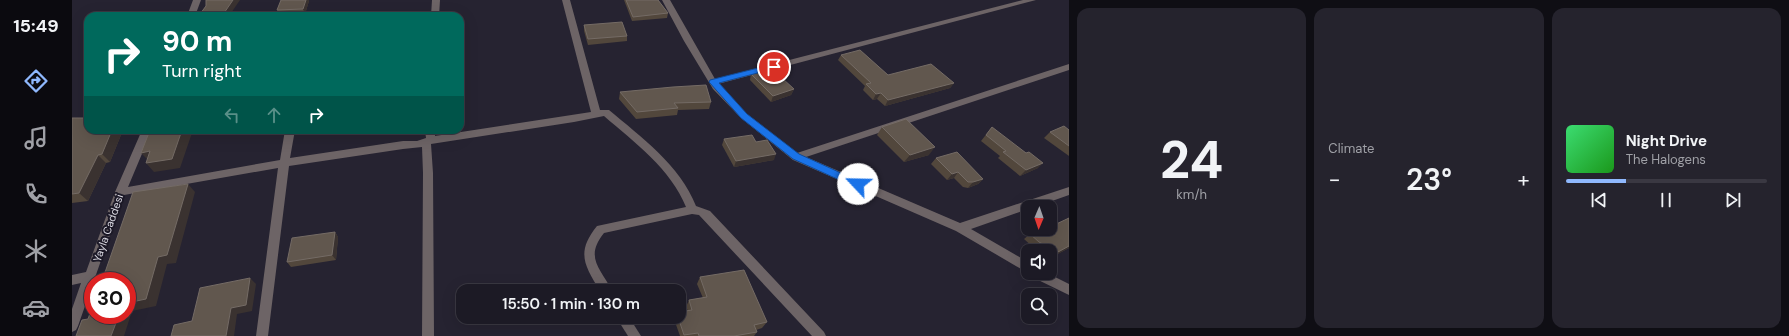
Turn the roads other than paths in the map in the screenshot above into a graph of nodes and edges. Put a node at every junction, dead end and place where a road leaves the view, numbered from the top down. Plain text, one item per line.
1 (197, 0) edge
2 (436, 0) edge
3 (566, 0) edge
4 (666, 0) edge
5 (1032, 0) edge
6 (192, 12) edge
7 (435, 12) edge
8 (1069, 67) edge
9 (713, 82) junction
10 (596, 114) junction
11 (464, 133) edge
12 (145, 134) edge
13 (289, 134) edge
14 (453, 134) edge
15 (429, 137) edge
16 (796, 157) junction
17 (284, 163) junction
18 (1069, 191) edge
19 (120, 192) junction
20 (692, 210) junction
21 (960, 228) junction
22 (1021, 264) edge
23 (92, 272) edge
24 (84, 277) edge
25 (72, 280) edge
26 (1050, 280) edge
27 (602, 284) edge
28 (1069, 290) edge
29 (84, 294) edge
30 (627, 324) edge
31 (72, 326) edge
32 (262, 336) edge
33 (428, 336) edge
34 (635, 336) edge
35 (820, 336) edge

1 - 6 street
2 - 7 street
3 - 10 street
4 - 9 street
5 - 9 street
8 - 16 street
9 - 16 street
10 - 11 street
10 - 20 street
12 - 19 street, Yayla Caddesi
13 - 17 street
14 - 15 street
15 - 17 street
15 - 33 street
16 - 21 street
17 - 19 street
17 - 32 street
18 - 21 street
19 - 23 street, Yayla Caddesi
20 - 27 street
20 - 35 street
21 - 22 street
24 - 25 street
26 - 28 street
29 - 31 street, Yayla Caddesi
30 - 34 street

